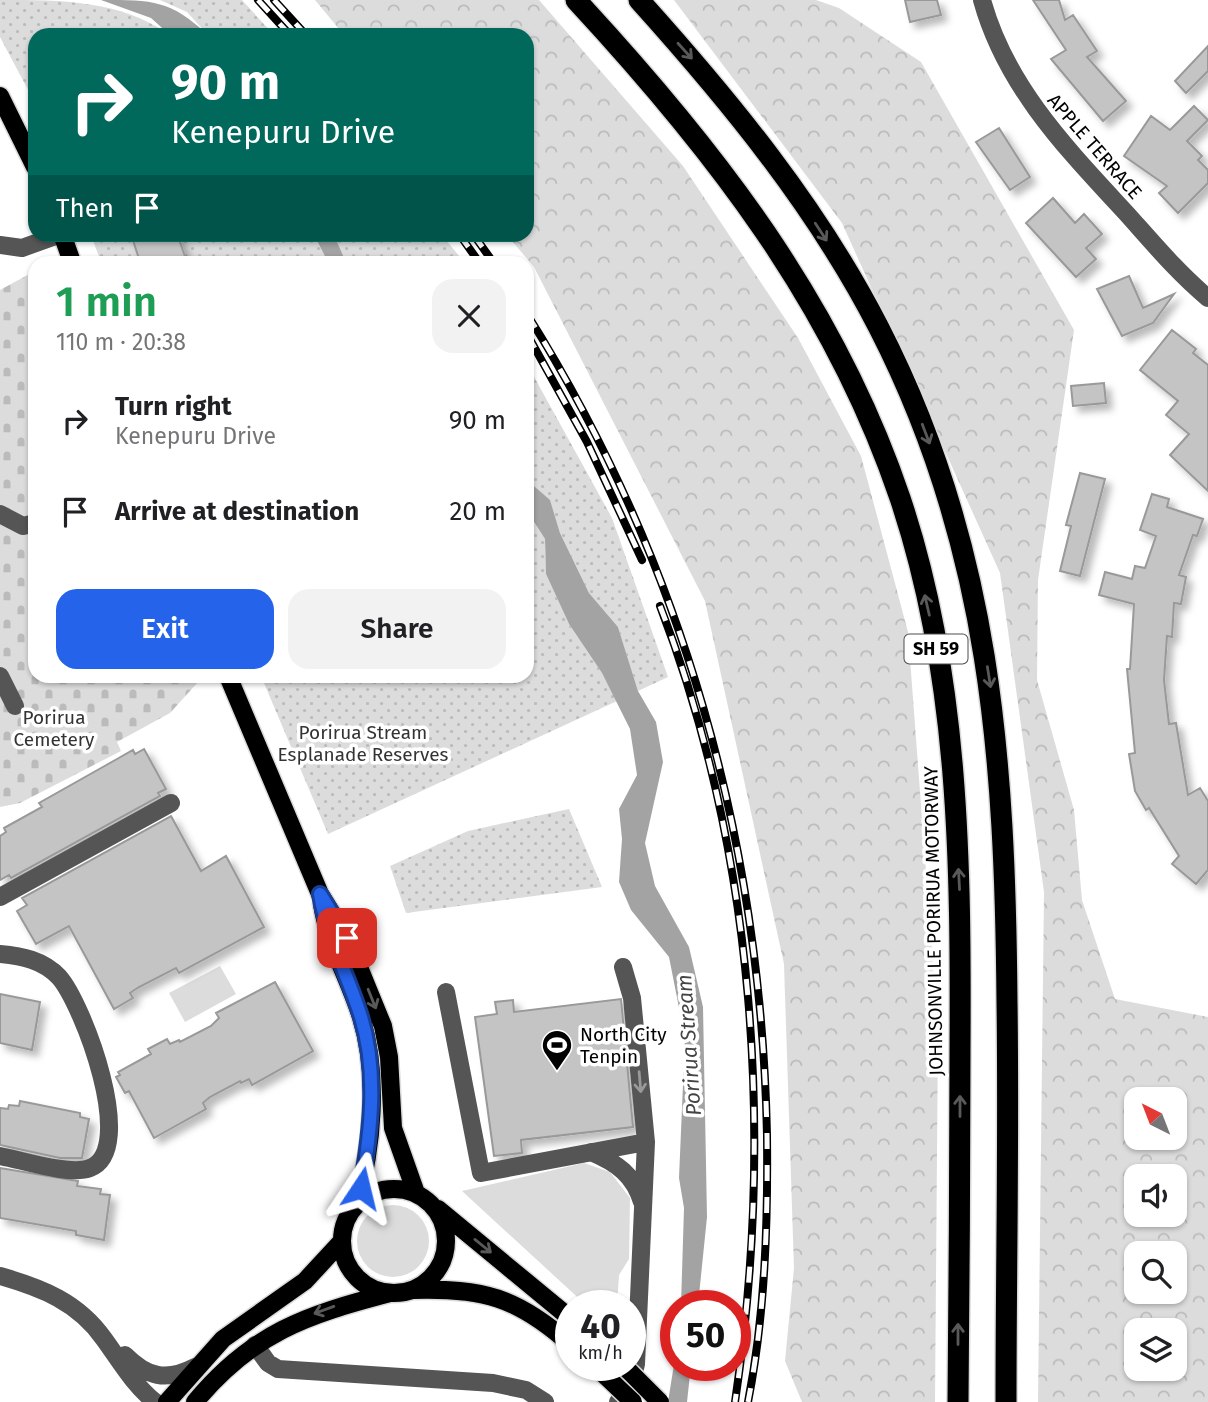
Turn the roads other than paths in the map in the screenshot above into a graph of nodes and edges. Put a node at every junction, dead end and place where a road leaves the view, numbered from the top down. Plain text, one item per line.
1 (576, 0) edge
2 (639, 0) edge
3 (982, 0) edge
4 (0, 96) edge
5 (28, 153) edge
6 (39, 242) edge
7 (0, 245) edge
8 (1208, 298) edge
9 (0, 514) edge
10 (28, 525) edge
11 (0, 676) edge
12 (231, 683) edge
13 (15, 706) dead end
14 (171, 803) dead end
15 (320, 894) junction
16 (0, 897) edge
17 (0, 954) edge
18 (623, 967) dead end
19 (446, 992) dead end
20 (646, 1142) junction
21 (591, 1152) junction
22 (0, 1156) edge
23 (423, 1198) junction
24 (356, 1205) junction
25 (644, 1209) junction
26 (341, 1242) junction
27 (0, 1276) edge
28 (413, 1290) junction
29 (390, 1293) junction
30 (555, 1306) edge
31 (555, 1333) edge
32 (103, 1337) junction
33 (248, 1351) junction
34 (195, 1367) junction
35 (611, 1381) edge
36 (639, 1381) edge
37 (155, 1402) edge
38 (167, 1402) edge
39 (181, 1402) edge
40 (195, 1402) edge
41 (545, 1402) edge
42 (618, 1402) edge
43 (633, 1402) edge
44 (660, 1402) edge
45 (958, 1402) edge
46 (1006, 1402) edge

45 -> 1 highway, JOHNSONVILLE PORIRUA MOTORWAY / SH 59
2 -> 46 highway, SH 59
3 - 8 street, APPLE TERRACE
4 - 5 main road
6 - 7 street
9 - 10 street
11 - 13 street
12 - 15 main road
14 - 16 street
15 -> 23 main road
15 - 24 main road
17 - 22 street
18 -> 20 street
19 - 21 street
20 - 21 street
20 - 25 street
21 - 25 street
23 - 24 main road
23 - 28 main road
23 -> 30 main road
24 - 26 main road
25 - 42 street
26 - 29 main road
26 - 34 main road
27 - 32 street
28 - 29 main road
28 - 31 main road
29 -> 33 main road
32 - 34 street
32 - 37 street
33 - 39 main road
33 - 40 main road
33 - 41 street
34 - 38 main road
35 - 43 main road, bridge
36 - 44 main road, bridge

